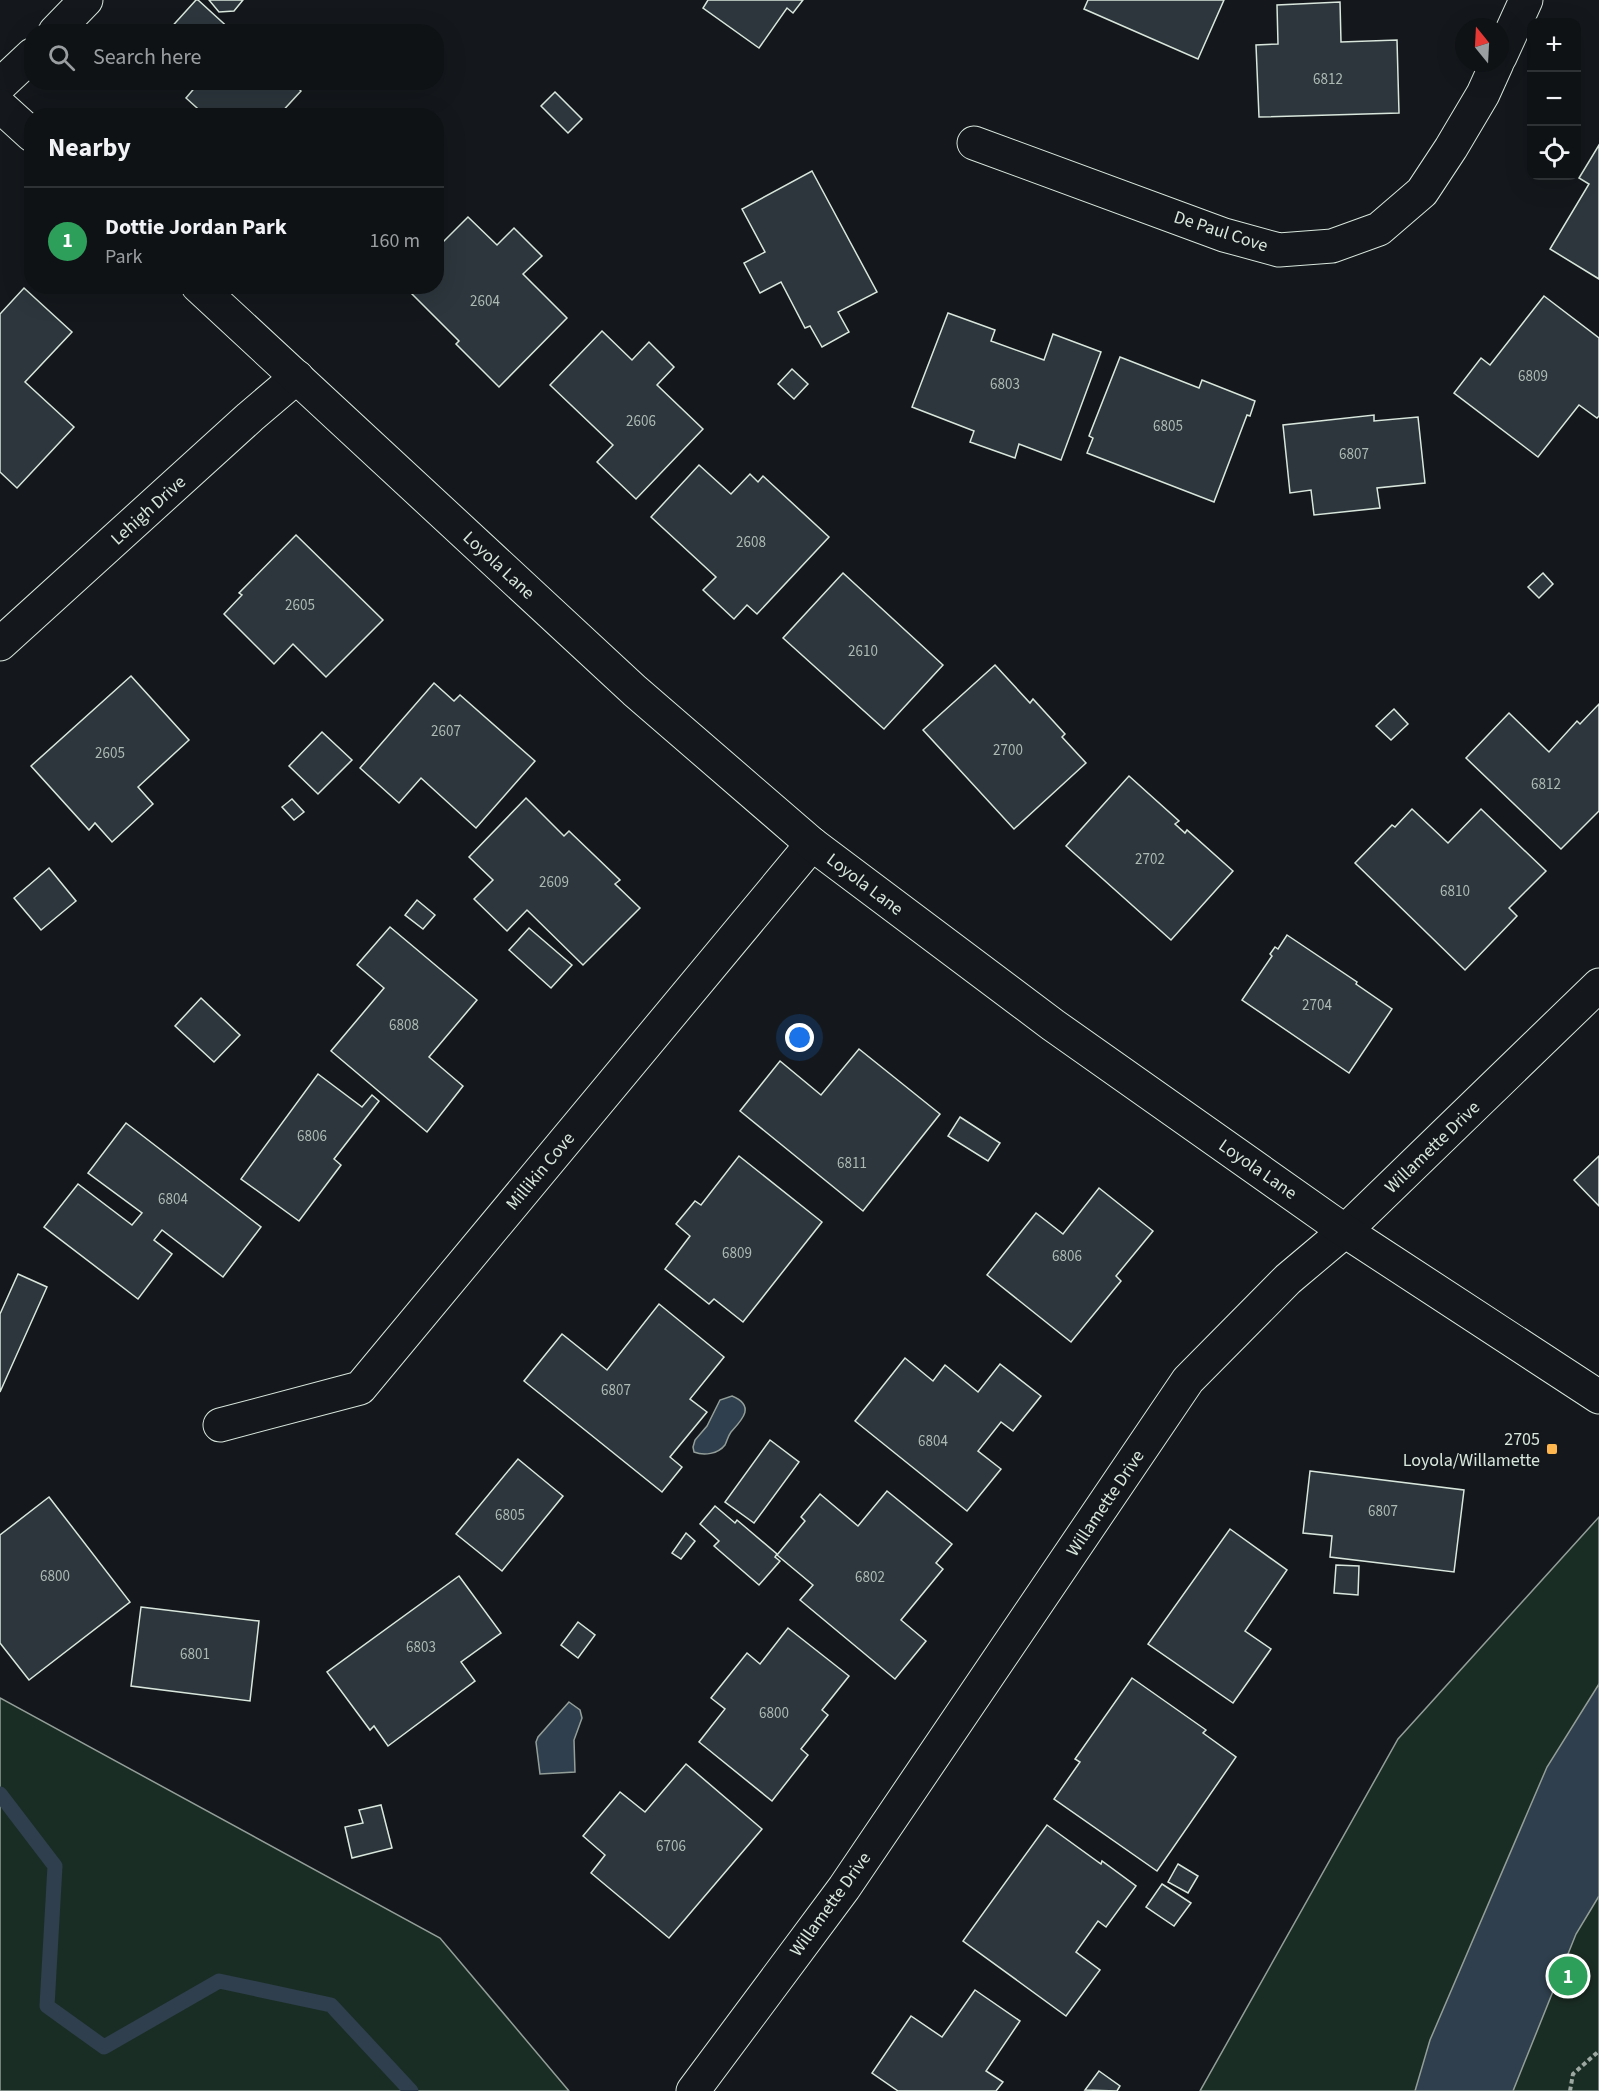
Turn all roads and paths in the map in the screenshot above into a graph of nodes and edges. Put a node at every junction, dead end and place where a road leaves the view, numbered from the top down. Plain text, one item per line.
1 (86, 0) edge
2 (1526, 0) edge
3 (63, 24) edge
4 (1509, 37) edge
5 (24, 63) edge
6 (1493, 72) edge
7 (0, 86) edge
8 (0, 106) edge
9 (24, 128) edge
10 (974, 143) dead end
11 (207, 294) edge
12 (297, 377) junction
13 (0, 644) edge
14 (812, 844) junction
15 (1599, 985) edge
16 (1345, 1231) junction
17 (1599, 1396) edge
18 (220, 1425) dead end
19 (1599, 2051) edge
20 (693, 2091) edge
21 (1570, 2091) edge

1 - 3 street
2 - 4 street
5 - 7 street
6 - 10 street, De Paul Cove
8 - 9 street
11 - 12 street, Loyola Lane
12 - 13 street, Lehigh Drive
12 - 14 street, Loyola Lane
14 - 16 street, Loyola Lane
14 - 18 street, Millikin Cove
15 - 16 street, Willamette Drive
16 - 17 street, Loyola Lane
16 - 20 street, Willamette Drive
19 - 21 path

